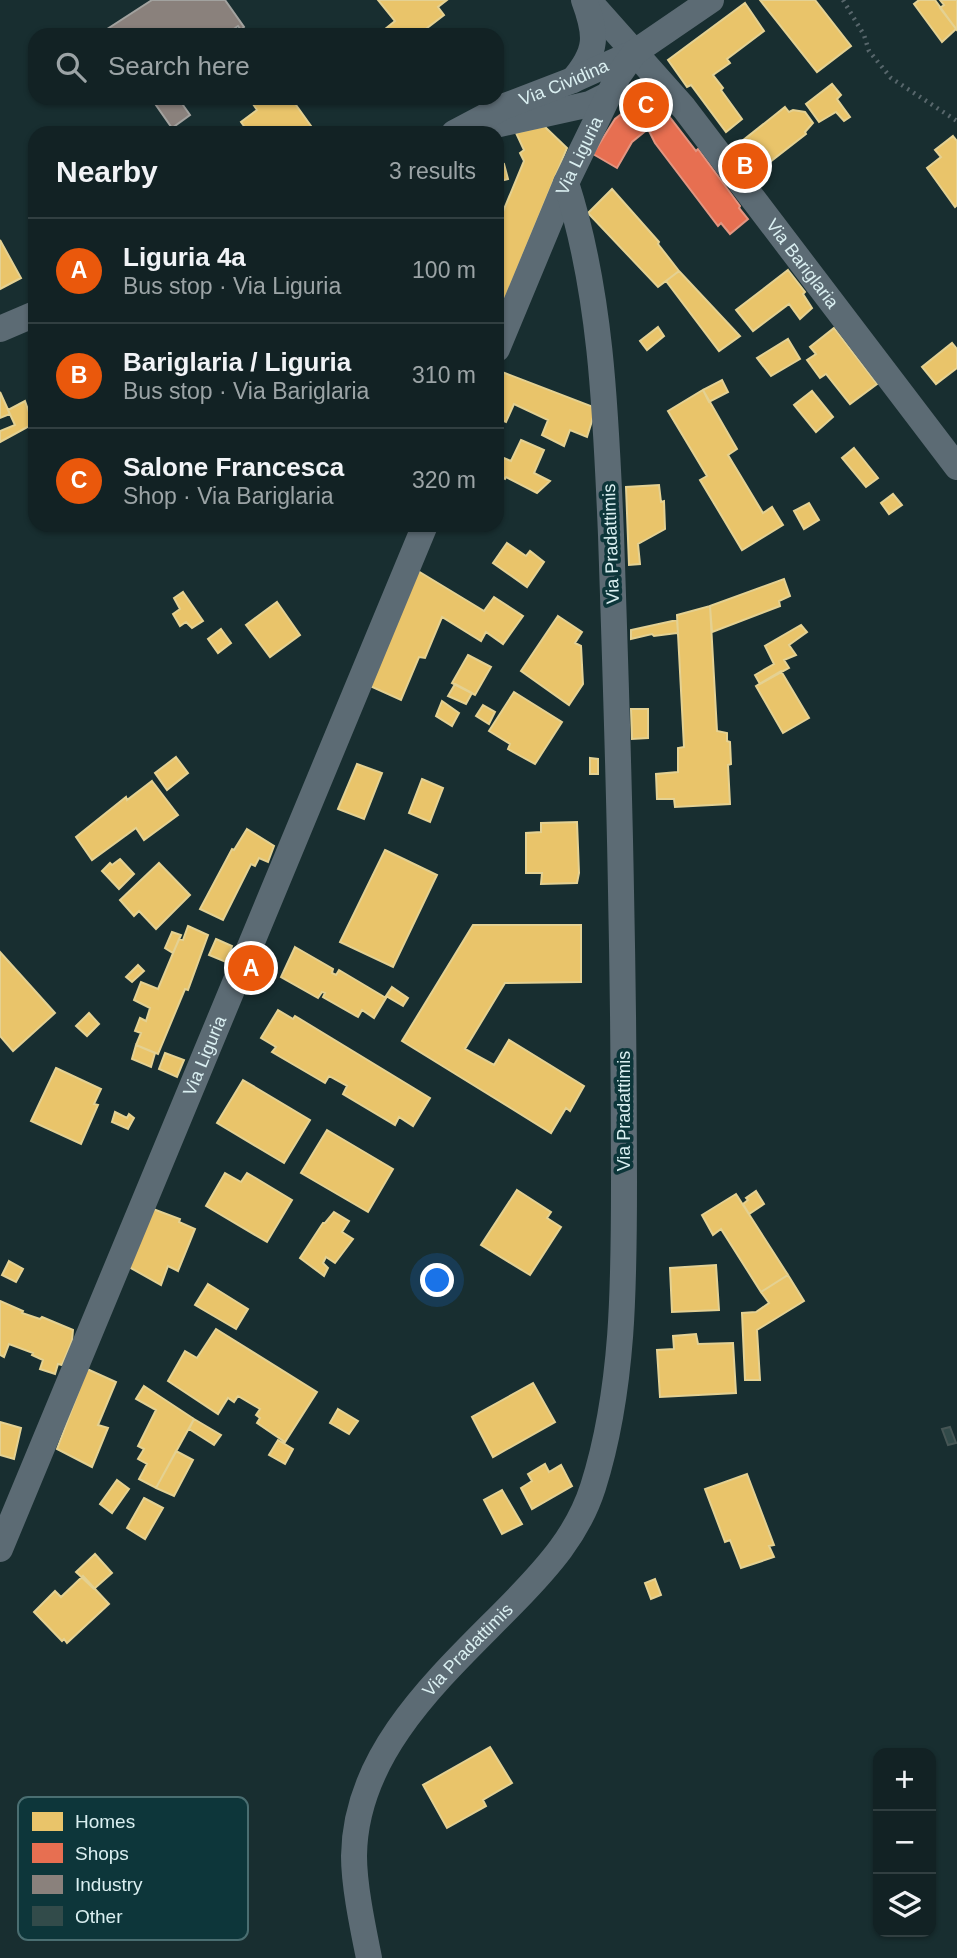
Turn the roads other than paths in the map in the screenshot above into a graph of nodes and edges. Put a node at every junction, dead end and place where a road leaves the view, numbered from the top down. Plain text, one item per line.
1 (586, 0) edge
2 (711, 0) edge
3 (635, 52) junction
4 (573, 80) junction
5 (608, 95) junction
6 (527, 119) junction
7 (468, 126) edge
8 (491, 126) edge
9 (578, 157) junction
10 (566, 183) junction
11 (28, 317) edge
12 (0, 329) edge
13 (504, 332) edge
14 (957, 467) edge
15 (422, 532) edge
16 (0, 1549) edge
17 (369, 1958) edge

1 - 3 street, Via Bariglaria
1 - 4 street
2 - 3 street, Via Liguria
3 - 4 street, Via Cividina
3 - 5 street, Via Liguria
3 - 14 street, Via Bariglaria
4 - 7 street, Via Cividina
5 - 6 street, Via Cividina
5 - 9 street, Via Liguria
6 - 8 street, Via Cividina
6 - 9 street, Via Cividina
9 - 10 street, Via Liguria
10 - 13 street, Via Liguria
10 - 17 street, Via Pradattimis
11 - 12 street
15 - 16 street, Via Liguria

